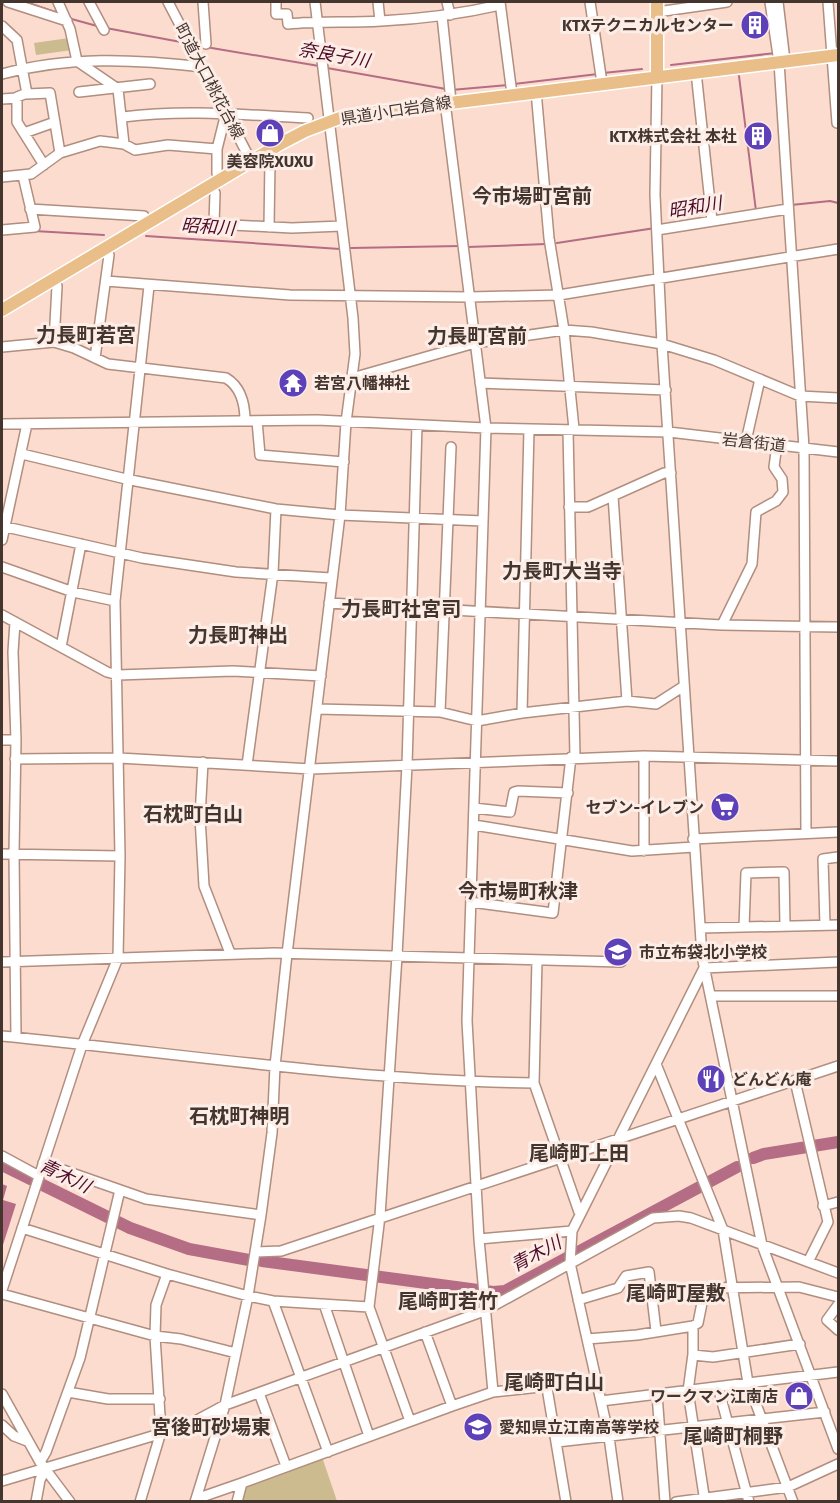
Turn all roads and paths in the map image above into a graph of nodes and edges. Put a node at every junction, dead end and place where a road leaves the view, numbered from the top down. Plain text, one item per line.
1 (8, 2) edge
2 (58, 2) edge
3 (90, 2) edge
4 (168, 2) edge
5 (203, 2) edge
6 (276, 2) edge
7 (315, 2) edge
8 (378, 2) edge
9 (447, 2) edge
10 (590, 2) edge
11 (727, 2) edge
12 (771, 2) edge
13 (778, 2) edge
14 (828, 2) edge
15 (500, 3) edge
16 (657, 7) edge
17 (446, 16) junction
18 (67, 21) junction
19 (317, 21) junction
20 (381, 21) junction
21 (2, 26) edge
22 (104, 30) dead end
23 (206, 44) dead end
24 (835, 55) edge
25 (77, 61) junction
26 (782, 61) junction
27 (202, 67) junction
28 (22, 69) junction
29 (696, 72) junction
30 (2, 74) edge
31 (657, 80) junction
32 (602, 83) junction
33 (150, 84) dead end
34 (118, 89) junction
35 (536, 91) junction
36 (79, 92) dead end
37 (27, 93) junction
38 (512, 94) junction
39 (17, 98) junction
40 (2, 99) edge
41 (448, 102) junction
42 (228, 116) junction
43 (123, 117) junction
44 (308, 118) dead end
45 (55, 122) junction
46 (329, 122) junction
47 (837, 123) dead end
48 (24, 133) junction
49 (124, 144) junction
50 (217, 149) junction
51 (60, 153) junction
52 (266, 153) junction
53 (251, 161) junction
54 (44, 165) junction
55 (23, 176) junction
56 (2, 177) edge
57 (216, 183) junction
58 (788, 206) junction
59 (30, 209) junction
60 (712, 219) junction
61 (148, 223) junction
62 (342, 226) junction
63 (269, 227) junction
64 (657, 228) junction
65 (2, 230) edge
66 (105, 248) junction
67 (838, 249) edge
68 (790, 255) junction
69 (659, 277) junction
70 (53, 279) junction
71 (106, 280) junction
72 (149, 286) junction
73 (559, 295) junction
74 (351, 296) junction
75 (470, 297) junction
76 (2, 310) edge
77 (564, 330) junction
78 (54, 342) junction
79 (475, 343) junction
80 (662, 344) junction
81 (2, 347) edge
82 (95, 358) junction
83 (139, 368) junction
84 (352, 378) junction
85 (760, 379) junction
86 (480, 383) junction
87 (569, 386) junction
88 (666, 390) junction
89 (800, 396) junction
90 (838, 398) edge
91 (245, 421) junction
92 (257, 421) junction
93 (346, 422) junction
94 (134, 423) junction
95 (2, 424) edge
96 (27, 424) junction
97 (417, 425) junction
98 (486, 428) junction
99 (529, 429) junction
100 (571, 430) junction
101 (669, 432) junction
102 (746, 441) junction
103 (777, 444) junction
104 (451, 447) dead end
105 (804, 448) junction
106 (838, 452) edge
107 (22, 454) junction
108 (344, 462) junction
109 (671, 473) junction
110 (126, 479) junction
111 (613, 496) junction
112 (569, 507) junction
113 (276, 509) junction
114 (340, 515) junction
115 (414, 518) junction
116 (448, 520) junction
117 (483, 521) junction
118 (4, 526) edge
119 (2, 540) edge
120 (81, 544) junction
121 (120, 553) junction
122 (2, 567) edge
123 (273, 573) junction
124 (332, 578) junction
125 (73, 592) junction
126 (115, 601) junction
127 (329, 603) junction
128 (412, 608) junction
129 (444, 610) junction
130 (482, 612) junction
131 (2, 615) edge
132 (523, 615) junction
133 (571, 617) junction
134 (621, 620) junction
135 (15, 622) junction
136 (680, 623) junction
137 (723, 625) junction
138 (804, 627) junction
139 (838, 627) edge
140 (61, 647) junction
141 (262, 671) junction
142 (118, 675) junction
143 (321, 676) junction
144 (684, 686) junction
145 (627, 701) junction
146 (317, 709) junction
147 (574, 709) junction
148 (409, 710) junction
149 (440, 712) junction
150 (522, 713) junction
151 (477, 721) junction
152 (2, 740) edge
153 (16, 740) junction
154 (644, 756) junction
155 (573, 757) junction
156 (688, 758) junction
157 (15, 759) junction
158 (119, 759) junction
159 (806, 761) junction
160 (838, 761) edge
161 (203, 762) junction
162 (476, 764) junction
163 (247, 765) junction
164 (407, 765) junction
165 (311, 770) junction
166 (568, 793) junction
167 (474, 808) junction
168 (474, 825) junction
169 (838, 832) edge
170 (806, 833) junction
171 (562, 840) junction
172 (693, 843) junction
173 (645, 851) junction
174 (2, 854) edge
175 (14, 854) junction
176 (120, 856) junction
177 (838, 857) edge
178 (471, 902) junction
179 (825, 925) junction
180 (838, 925) edge
181 (785, 926) junction
182 (744, 927) junction
183 (700, 928) junction
184 (230, 953) junction
185 (287, 954) junction
186 (397, 956) junction
187 (469, 957) junction
188 (118, 958) junction
189 (537, 960) junction
190 (2, 962) edge
191 (15, 962) junction
192 (621, 962) dead end
193 (838, 962) edge
194 (704, 968) junction
195 (712, 996) junction
196 (838, 996) edge
197 (2, 1036) edge
198 (16, 1037) junction
199 (82, 1045) junction
200 (656, 1064) junction
201 (275, 1065) junction
202 (838, 1066) edge
203 (389, 1074) junction
204 (795, 1081) junction
205 (469, 1082) junction
206 (534, 1083) junction
207 (734, 1100) junction
208 (679, 1120) junction
209 (616, 1140) junction
210 (2, 1156) edge
211 (559, 1158) junction
212 (43, 1164) junction
213 (38, 1180) junction
214 (476, 1185) junction
215 (120, 1190) junction
216 (838, 1202) edge
217 (823, 1206) junction
218 (579, 1212) junction
219 (261, 1215) junction
220 (380, 1216) junction
221 (22, 1228) junction
222 (723, 1230) junction
223 (572, 1231) junction
224 (479, 1239) junction
225 (762, 1245) junction
226 (256, 1252) junction
227 (104, 1253) junction
228 (569, 1259) junction
229 (808, 1262) junction
230 (838, 1273) edge
231 (167, 1274) junction
232 (778, 1287) junction
233 (732, 1288) junction
234 (2, 1292) edge
235 (248, 1296) junction
236 (838, 1297) edge
237 (578, 1300) junction
238 (273, 1301) junction
239 (324, 1304) junction
240 (838, 1305) edge
241 (369, 1306) junction
242 (484, 1311) junction
243 (89, 1318) junction
244 (693, 1326) junction
245 (838, 1330) edge
246 (656, 1331) junction
247 (424, 1332) junction
248 (155, 1336) junction
249 (587, 1340) junction
250 (800, 1344) junction
251 (383, 1347) junction
252 (236, 1353) junction
253 (743, 1353) junction
254 (693, 1355) junction
255 (342, 1363) junction
256 (838, 1372) edge
257 (812, 1376) junction
258 (302, 1378) junction
259 (596, 1381) junction
260 (748, 1383) junction
261 (718, 1387) junction
262 (547, 1388) junction
263 (688, 1391) junction
264 (68, 1392) junction
265 (493, 1392) junction
266 (259, 1393) junction
267 (2, 1394) edge
268 (657, 1394) junction
269 (160, 1399) junction
270 (601, 1401) junction
271 (225, 1405) junction
272 (452, 1406) junction
273 (825, 1412) junction
274 (761, 1419) junction
275 (410, 1421) junction
276 (729, 1423) junction
277 (2, 1425) edge
278 (694, 1428) junction
279 (660, 1431) junction
280 (161, 1432) junction
281 (369, 1436) junction
282 (609, 1437) junction
283 (27, 1441) junction
284 (557, 1442) junction
285 (838, 1449) edge
286 (328, 1452) junction
287 (838, 1464) edge
288 (43, 1466) junction
289 (286, 1466) junction
290 (205, 1473) junction
291 (2, 1481) edge
292 (242, 1483) junction
293 (788, 1486) junction
294 (213, 1497) edge
295 (748, 1497) edge
296 (705, 1499) edge
297 (195, 1500) edge
298 (36, 1502) edge
299 (70, 1502) edge
300 (140, 1502) edge
301 (237, 1502) edge
302 (566, 1502) edge
303 (618, 1502) edge
304 (664, 1502) edge
305 (676, 1502) edge
306 (793, 1502) edge

1 - 18 street
2 - 18 street
3 - 22 street
4 - 27 street, 町道大口桃花台線
5 - 23 street
6 - 19 street
7 - 19 street
8 - 20 street
9 - 17 street
10 - 32 street
11 - 16 street
12 - 26 street
13 - 26 street
14 - 24 street
15 - 17 street
15 - 38 street
16 - 31 main road
17 - 20 street
17 - 41 street
18 - 25 street
19 - 20 street
19 - 46 street
21 - 28 street
24 - 26 main road, 県道小口岩倉線
24 - 47 street
25 - 27 street
25 - 28 street
25 - 34 street
26 - 29 main road, 県道小口岩倉線
26 - 58 street
27 - 42 street, 町道大口桃花台線
28 - 30 street
28 - 37 street
29 - 31 main road, 県道小口岩倉線
29 - 60 street
31 - 32 main road, 県道小口岩倉線
31 - 64 street
32 - 35 main road, 県道小口岩倉線
33 - 34 street
34 - 36 street
34 - 43 street
35 - 38 main road, 県道小口岩倉線
35 - 73 street
37 - 39 street
37 - 45 street
38 - 41 main road, 県道小口岩倉線
39 - 40 street
39 - 48 street
41 - 46 main road, 県道小口岩倉線
41 - 75 street
42 - 43 street
42 - 44 street
42 - 50 street
42 - 53 street, 町道大口桃花台線
43 - 49 street
45 - 48 street
45 - 51 street
46 - 52 main road, 県道小口岩倉線
46 - 62 street
48 - 54 street
49 - 50 street
49 - 51 street
50 - 57 street
51 - 54 street
52 - 53 main road, 県道小口岩倉線
52 - 63 street
53 - 57 main road, 県道小口岩倉線
54 - 55 street
55 - 56 street
55 - 59 street
57 - 61 main road, 県道小口岩倉線
57 - 63 street
58 - 60 street
58 - 68 street
59 - 61 street
59 - 65 street
60 - 64 street
61 - 66 main road, 県道小口岩倉線
62 - 63 street
62 - 74 street
64 - 69 street
66 - 70 main road, 県道小口岩倉線
66 - 71 street
67 - 68 street
68 - 69 street
68 - 89 street
69 - 73 street
69 - 80 street
70 - 76 main road, 県道小口岩倉線
70 - 78 street
71 - 72 street
71 - 82 street
72 - 74 street
72 - 83 street
73 - 75 street
73 - 77 street
74 - 75 street
74 - 84 street
75 - 79 street
77 - 79 street
77 - 80 street
77 - 87 street
78 - 81 street
78 - 82 street
79 - 84 street
79 - 86 street
80 - 85 street
80 - 88 street
82 - 83 street
83 - 91 street
83 - 94 street
84 - 93 street
85 - 89 street
85 - 102 street
86 - 87 street
86 - 98 street
87 - 88 street
87 - 100 street
88 - 101 street
89 - 90 street
89 - 105 street
91 - 92 street, 岩倉街道
91 - 94 street, 岩倉街道
92 - 93 street, 岩倉街道
92 - 108 street
93 - 97 street, 岩倉街道
93 - 108 street
94 - 96 street, 岩倉街道
94 - 110 street
95 - 96 street, 岩倉街道
96 - 107 street
97 - 98 street, 岩倉街道
97 - 115 street
98 - 99 street, 岩倉街道
98 - 117 street
99 - 100 street, 岩倉街道
99 - 132 street
100 - 101 street, 岩倉街道
100 - 112 street
101 - 102 street, 岩倉街道
101 - 109 street
102 - 103 street, 岩倉街道
103 - 105 street, 岩倉街道
103 - 137 street
104 - 116 street
105 - 106 street, 岩倉街道
105 - 138 street
107 - 110 street
107 - 118 street
108 - 114 street
109 - 111 street
109 - 136 street
110 - 113 street
110 - 121 street
111 - 112 street
111 - 134 street
112 - 133 street
113 - 114 street
113 - 123 street
114 - 115 street
114 - 124 street
115 - 116 street
115 - 128 street
116 - 117 street
116 - 129 street
117 - 130 street
118 - 119 street
118 - 120 street
120 - 121 street
120 - 125 street
121 - 123 street
121 - 126 street
122 - 125 street
123 - 124 street
123 - 141 street
124 - 127 street
125 - 126 street
125 - 140 street
126 - 142 street
127 - 128 street
127 - 143 street
128 - 129 street
128 - 148 street
129 - 130 street
129 - 149 street
130 - 132 street
130 - 151 street
131 - 135 street
132 - 133 street
132 - 150 street
133 - 134 street
133 - 147 street
134 - 136 street
134 - 145 street
135 - 140 street
135 - 153 street
136 - 137 street
136 - 144 street
137 - 138 street
138 - 139 street
138 - 159 street
140 - 142 street
141 - 142 street
141 - 143 street
141 - 163 street
142 - 158 street
143 - 146 street
144 - 145 street
144 - 156 street
145 - 147 street
146 - 148 street
146 - 165 street
147 - 150 street
147 - 155 street
148 - 149 street
148 - 164 street
149 - 151 street
150 - 151 street
151 - 162 street
152 - 153 street
153 - 157 street
154 - 155 street
154 - 156 street
154 - 173 street
155 - 162 street
155 - 166 street
156 - 159 street
156 - 172 street
157 - 158 street
157 - 175 street
158 - 161 street
158 - 176 street
159 - 160 street
159 - 170 street
161 - 163 street
161 - 184 street
162 - 164 street
162 - 167 street
163 - 165 street
164 - 165 street
164 - 186 street
165 - 185 street
166 - 167 street
166 - 171 street
167 - 168 street
168 - 171 street
168 - 178 street
169 - 170 street
170 - 172 street
171 - 173 street
171 - 178 street
172 - 173 street
172 - 183 street
174 - 175 street
175 - 176 street
175 - 191 street
176 - 188 street
177 - 179 street
178 - 187 street
179 - 180 street
179 - 181 street
181 - 182 street
181 - 182 street
182 - 183 street
183 - 194 street
184 - 185 street
184 - 188 street
185 - 186 street
185 - 201 street
186 - 187 street
186 - 203 street
187 - 189 street
187 - 205 street
188 - 191 street
188 - 199 street
189 - 192 street
189 - 206 street
190 - 191 street
191 - 198 street
193 - 194 street
194 - 195 street
194 - 200 street
195 - 196 street
195 - 207 street
197 - 198 street
198 - 199 street
199 - 201 street
199 - 212 street
200 - 208 street
200 - 209 street
201 - 203 street
201 - 219 street
202 - 204 street
203 - 205 street
203 - 220 street
204 - 207 street
204 - 217 street
205 - 206 street
205 - 214 street
206 - 211 street
207 - 208 street
207 - 225 street
208 - 209 street
208 - 222 street
209 - 211 street
209 - 218 street
210 - 213 street
211 - 214 street
211 - 218 street
212 - 213 street
212 - 215 street
213 - 221 street
214 - 220 street
214 - 224 street
215 - 219 street
215 - 227 street
216 - 217 street
217 - 229 street
218 - 223 street
219 - 226 street
220 - 226 street
220 - 241 street
221 - 227 street
221 - 234 street
222 - 225 street
222 - 228 street
222 - 233 street
223 - 224 street
223 - 228 street
224 - 242 street
225 - 229 street
225 - 232 street
226 - 235 street
227 - 231 street
227 - 243 street
228 - 237 street
228 - 242 street
229 - 230 street
231 - 235 street
231 - 248 street
232 - 233 street
232 - 236 street
232 - 250 street
233 - 244 street
233 - 253 street
234 - 243 street
235 - 238 street
235 - 252 street
237 - 246 street
237 - 249 street
238 - 239 street
238 - 258 street
239 - 241 street
239 - 255 street
240 - 245 street
241 - 251 street
242 - 247 street
242 - 265 street
243 - 248 street
243 - 264 street
244 - 246 street
244 - 254 street
246 - 249 street
247 - 251 street
247 - 272 street
248 - 252 street
248 - 269 street
249 - 259 street
250 - 253 street
250 - 257 street
251 - 255 street
251 - 275 street
252 - 271 street
253 - 254 street
253 - 260 street
254 - 263 street
255 - 258 street
255 - 281 street
256 - 257 street
257 - 260 street
257 - 273 street
258 - 266 street
258 - 286 street
259 - 262 street
259 - 270 street
260 - 261 street
260 - 274 street
261 - 263 street
261 - 276 street
262 - 265 street
262 - 284 street
263 - 268 street
263 - 278 street
264 - 269 street
264 - 288 street
265 - 272 street
266 - 271 street
266 - 289 street
267 - 283 street
268 - 270 street
268 - 279 street
269 - 280 street
270 - 282 street
271 - 280 street
271 - 290 street
272 - 275 street
273 - 274 street
273 - 285 street
274 - 276 street
274 - 293 street
275 - 281 street
276 - 278 street
276 - 295 street
277 - 283 street
278 - 279 street
278 - 296 street
279 - 282 street
279 - 304 street
280 - 288 street
280 - 300 street
281 - 286 street
282 - 284 street
282 - 303 street
283 - 288 street
284 - 302 street
286 - 289 street
287 - 293 street
288 - 291 street
288 - 298 street
288 - 299 street
289 - 292 street
290 - 294 street
290 - 297 street
292 - 294 street
292 - 301 street
293 - 295 street
293 - 306 street
294 - 297 street
295 - 296 street
296 - 305 street

